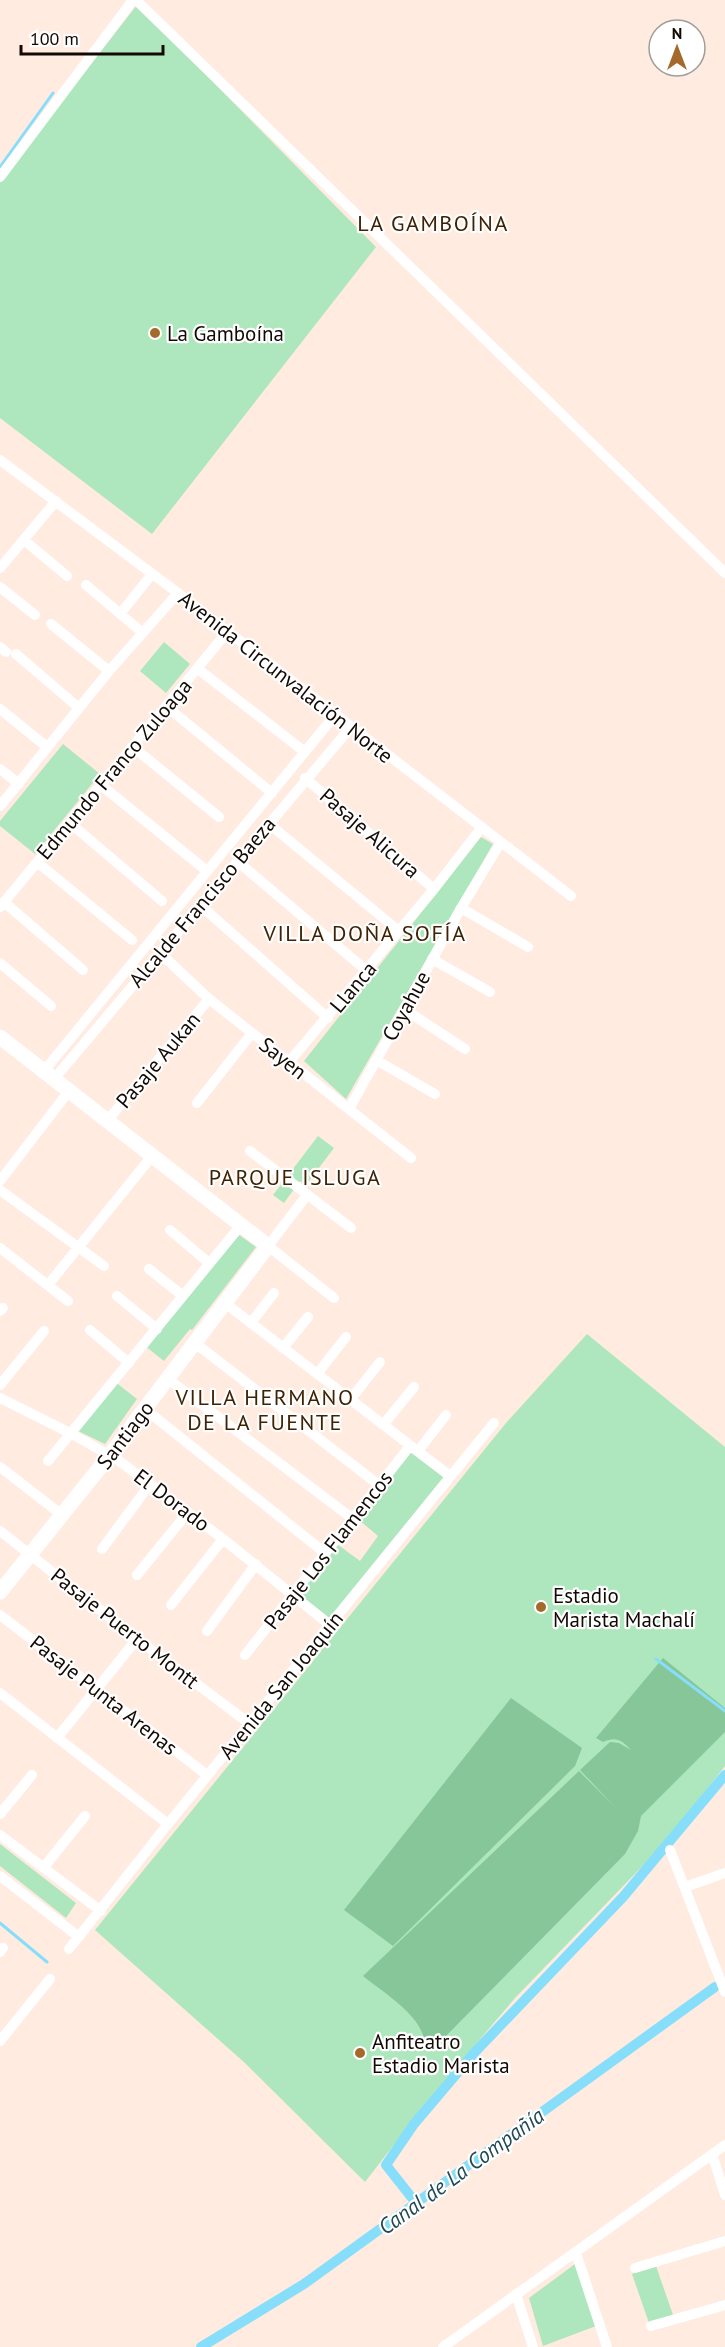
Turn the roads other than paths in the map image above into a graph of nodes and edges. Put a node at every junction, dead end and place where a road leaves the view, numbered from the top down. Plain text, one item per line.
1 (135, 0) edge
2 (0, 177) edge
3 (0, 460) edge
4 (56, 501) junction
5 (24, 540) junction
6 (0, 568) edge
7 (725, 573) edge
8 (152, 574) junction
9 (67, 576) dead end
10 (86, 585) dead end
11 (0, 587) edge
12 (178, 593) junction
13 (120, 614) junction
14 (35, 615) dead end
15 (51, 624) dead end
16 (228, 631) junction
17 (143, 633) junction
18 (7, 651) edge
19 (198, 669) junction
20 (109, 671) junction
21 (166, 706) junction
22 (79, 708) junction
23 (0, 709) edge
24 (335, 715) junction
25 (351, 727) junction
26 (47, 747) junction
27 (133, 747) junction
28 (305, 752) junction
29 (0, 769) edge
30 (305, 778) junction
31 (19, 784) junction
32 (101, 785) junction
33 (273, 793) junction
34 (0, 806) edge
35 (219, 817) dead end
36 (70, 823) junction
37 (268, 823) junction
38 (482, 827) junction
39 (501, 842) junction
40 (237, 861) junction
41 (37, 862) junction
42 (207, 871) junction
43 (434, 889) junction
44 (571, 896) dead end
45 (162, 901) dead end
46 (2, 905) edge
47 (200, 905) junction
48 (461, 908) junction
49 (399, 931) junction
50 (132, 940) dead end
51 (528, 947) dead end
52 (160, 952) junction
53 (432, 959) junction
54 (0, 963) edge
55 (83, 970) dead end
56 (367, 971) junction
57 (490, 992) dead end
58 (209, 999) junction
59 (51, 1006) dead end
60 (404, 1009) junction
61 (328, 1018) junction
62 (252, 1033) junction
63 (0, 1037) edge
64 (465, 1049) dead end
65 (376, 1060) junction
66 (289, 1062) junction
67 (49, 1075) junction
68 (69, 1090) junction
69 (435, 1094) dead end
70 (197, 1103) dead end
71 (349, 1109) junction
72 (107, 1121) junction
73 (250, 1151) dead end
74 (152, 1156) junction
75 (411, 1158) dead end
76 (0, 1181) edge
77 (0, 1190) edge
78 (307, 1195) junction
79 (241, 1225) junction
80 (351, 1228) dead end
81 (170, 1230) dead end
82 (79, 1246) junction
83 (268, 1246) junction
84 (0, 1248) edge
85 (209, 1263) junction
86 (104, 1266) dead end
87 (149, 1269) dead end
88 (48, 1285) junction
89 (274, 1293) dead end
90 (117, 1296) dead end
91 (183, 1296) junction
92 (334, 1298) dead end
93 (68, 1301) dead end
94 (225, 1303) junction
95 (308, 1317) dead end
96 (251, 1323) junction
97 (157, 1329) junction
98 (90, 1330) dead end
99 (44, 1331) dead end
100 (346, 1337) dead end
101 (195, 1343) junction
102 (284, 1348) junction
103 (380, 1362) dead end
104 (129, 1363) junction
105 (317, 1374) junction
106 (168, 1379) junction
107 (0, 1385) edge
108 (414, 1387) dead end
109 (0, 1398) edge
110 (350, 1400) junction
111 (145, 1409) junction
112 (447, 1415) dead end
113 (494, 1423) dead end
114 (383, 1425) junction
115 (70, 1432) junction
116 (414, 1448) junction
117 (110, 1455) junction
118 (48, 1461) dead end
119 (0, 1467) edge
120 (450, 1476) junction
121 (150, 1484) junction
122 (379, 1485) junction
123 (188, 1512) junction
124 (62, 1515) junction
125 (353, 1519) junction
126 (0, 1531) edge
127 (223, 1539) junction
128 (102, 1549) dead end
129 (325, 1553) junction
130 (30, 1554) junction
131 (256, 1564) junction
132 (137, 1575) dead end
133 (0, 1592) edge
134 (292, 1595) junction
135 (171, 1605) dead end
136 (0, 1615) edge
137 (330, 1625) junction
138 (207, 1631) dead end
139 (137, 1639) junction
140 (245, 1655) dead end
141 (95, 1689) junction
142 (0, 1693) edge
143 (250, 1724) junction
144 (57, 1738) junction
145 (32, 1775) dead end
146 (207, 1775) junction
147 (0, 1814) edge
148 (85, 1816) dead end
149 (168, 1824) junction
150 (0, 1835) edge
151 (670, 1850) dead end
152 (44, 1867) junction
153 (725, 1873) edge
154 (0, 1876) edge
155 (685, 1887) junction
156 (101, 1911) junction
157 (79, 1937) junction
158 (69, 1949) dead end
159 (50, 1979) dead end
160 (725, 1992) edge
161 (0, 2041) edge
162 (725, 2145) edge
163 (712, 2154) junction
164 (725, 2195) edge
165 (725, 2241) edge
166 (576, 2253) junction
167 (635, 2268) dead end
168 (516, 2294) junction
169 (725, 2305) edge
170 (651, 2326) dead end
171 (443, 2347) edge
172 (533, 2347) edge
173 (607, 2347) edge

1 - 2 street
1 - 7 street
3 - 4 street, Avenida Circunvalación Norte
4 - 5 street
4 - 8 street, Avenida Circunvalación Norte
5 - 6 street
5 - 9 street
8 - 12 street, Avenida Circunvalación Norte
8 - 13 street
10 - 13 street
11 - 14 street
12 - 16 street, Avenida Circunvalación Norte
12 - 17 street
13 - 17 street
15 - 20 street
16 - 19 street, Edmundo Franco Zuloaga
16 - 24 street, Avenida Circunvalación Norte
17 - 20 street
18 - 22 street
19 - 21 street, Edmundo Franco Zuloaga
19 - 28 street
20 - 22 street
21 - 27 street, Edmundo Franco Zuloaga
21 - 33 street
22 - 26 street
23 - 26 street
24 - 25 street, Avenida Circunvalación Norte
24 - 28 street, Alcalde Francisco Baeza
25 - 30 street, Alcalde Francisco Baeza
25 - 38 street, Avenida Circunvalación Norte
26 - 31 street
27 - 32 street, Edmundo Franco Zuloaga
27 - 35 street
28 - 33 street, Alcalde Francisco Baeza
29 - 31 street
30 - 37 street, Alcalde Francisco Baeza
30 - 43 street, Pasaje Alicura
31 - 34 street
32 - 36 street, Edmundo Franco Zuloaga
32 - 42 street
33 - 42 street, Alcalde Francisco Baeza
36 - 41 street, Edmundo Franco Zuloaga
36 - 45 street
37 - 40 street, Alcalde Francisco Baeza
37 - 49 street
38 - 39 street, Avenida Circunvalación Norte
38 - 43 street, Llanca
39 - 44 street, Avenida Circunvalación Norte
39 - 48 street, Coyahue
40 - 47 street, Alcalde Francisco Baeza
40 - 56 street
41 - 46 street, Edmundo Franco Zuloaga
41 - 50 street
42 - 67 street, Alcalde Francisco Baeza
43 - 49 street, Llanca
46 - 55 street
47 - 52 street, Alcalde Francisco Baeza
47 - 61 street
48 - 51 street
48 - 53 street, Coyahue
49 - 56 street, Llanca
52 - 58 street, Sayen
52 - 67 street, Alcalde Francisco Baeza
53 - 57 street
53 - 60 street, Coyahue
54 - 59 street
56 - 61 street, Llanca
58 - 62 street, Sayen
58 - 72 street, Pasaje Aukan
60 - 64 street
60 - 65 street, Coyahue
61 - 66 street, Llanca
62 - 66 street, Sayen
62 - 70 street
63 - 67 street
65 - 69 street
65 - 71 street, Coyahue
66 - 71 street, Sayen
67 - 68 street
68 - 72 street
68 - 76 street
71 - 75 street, Sayen
72 - 74 street
73 - 78 street
74 - 79 street
74 - 82 street
77 - 82 street
78 - 80 street
78 - 83 street
79 - 83 street
79 - 85 street
81 - 85 street
82 - 86 street
82 - 88 street
83 - 92 street
83 - 94 street, Santiago
84 - 88 street
85 - 91 street
87 - 91 street
88 - 93 street
89 - 96 street
90 - 97 street
91 - 97 street
94 - 96 street
94 - 101 street, Santiago
95 - 102 street
96 - 102 street
97 - 104 street
98 - 104 street
99 - 107 street
100 - 105 street
101 - 106 street, Santiago
101 - 122 street
102 - 105 street
103 - 110 street
104 - 115 street
105 - 110 street
106 - 111 street, Santiago
106 - 125 street
108 - 114 street
109 - 115 street, El Dorado
110 - 114 street
111 - 117 street, Santiago
111 - 129 street
112 - 116 street, Pasaje Los Flamencos
113 - 120 street, Avenida San Joaquín
114 - 116 street
115 - 117 street, El Dorado
115 - 118 street
116 - 120 street
116 - 122 street, Pasaje Los Flamencos
117 - 121 street, El Dorado
117 - 124 street, Santiago
119 - 124 street
120 - 137 street, Avenida San Joaquín
121 - 123 street, El Dorado
121 - 128 street
122 - 125 street, Pasaje Los Flamencos
123 - 127 street, El Dorado
123 - 132 street
124 - 130 street, Santiago
125 - 129 street, Pasaje Los Flamencos
126 - 130 street, Pasaje Puerto Montt
127 - 131 street, El Dorado
127 - 135 street
129 - 134 street, Pasaje Los Flamencos
130 - 133 street, Santiago
130 - 139 street, Pasaje Puerto Montt
131 - 134 street, El Dorado
131 - 138 street
134 - 137 street, El Dorado
134 - 140 street, Pasaje Los Flamencos
136 - 141 street, Pasaje Punta Arenas
137 - 143 street, Avenida San Joaquín
139 - 141 street
139 - 143 street, Pasaje Puerto Montt
141 - 144 street
141 - 146 street, Pasaje Punta Arenas
142 - 144 street
143 - 146 street, Avenida San Joaquín
144 - 149 street
145 - 147 street
146 - 149 street, Avenida San Joaquín
148 - 152 street
149 - 156 street, Avenida San Joaquín
150 - 152 street
151 - 155 street
152 - 156 street
153 - 155 street
154 - 157 street
155 - 160 street
156 - 157 street, Avenida San Joaquín
157 - 158 street, Avenida San Joaquín
159 - 161 street
162 - 163 street
163 - 164 street
163 - 166 street
165 - 167 street
166 - 168 street
166 - 173 street
168 - 171 street
168 - 172 street
169 - 170 street

